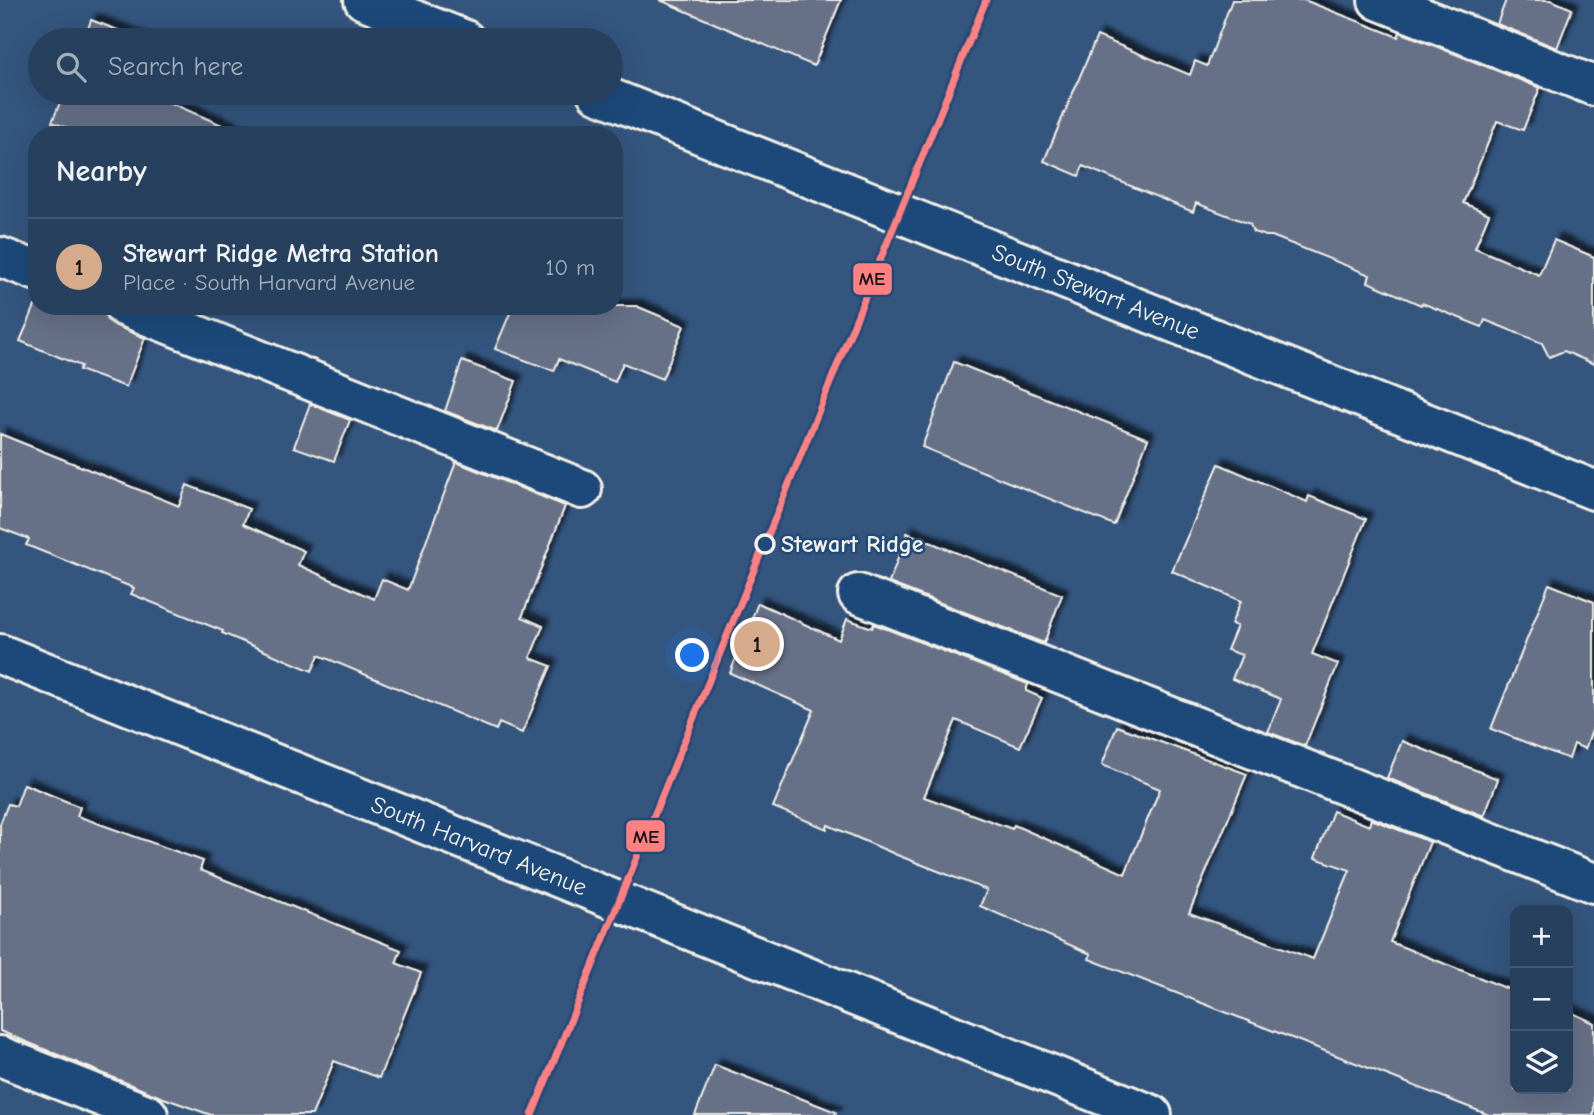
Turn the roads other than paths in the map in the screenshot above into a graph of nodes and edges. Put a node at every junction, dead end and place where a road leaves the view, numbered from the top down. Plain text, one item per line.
1 (364, 0) edge
2 (1378, 0) edge
3 (435, 28) edge
4 (1594, 86) edge
5 (623, 103) edge
6 (0, 257) edge
7 (28, 268) edge
8 (147, 315) edge
9 (582, 489) dead end
10 (1594, 490) edge
11 (858, 594) dead end
12 (0, 654) edge
13 (1594, 883) edge
14 (0, 1056) edge
15 (148, 1115) edge
16 (1152, 1115) edge

1 - 3 street
2 - 4 street
5 - 10 street, South Stewart Avenue
6 - 7 street
8 - 9 street
11 - 13 street
12 - 16 street, South Harvard Avenue
14 - 15 street

